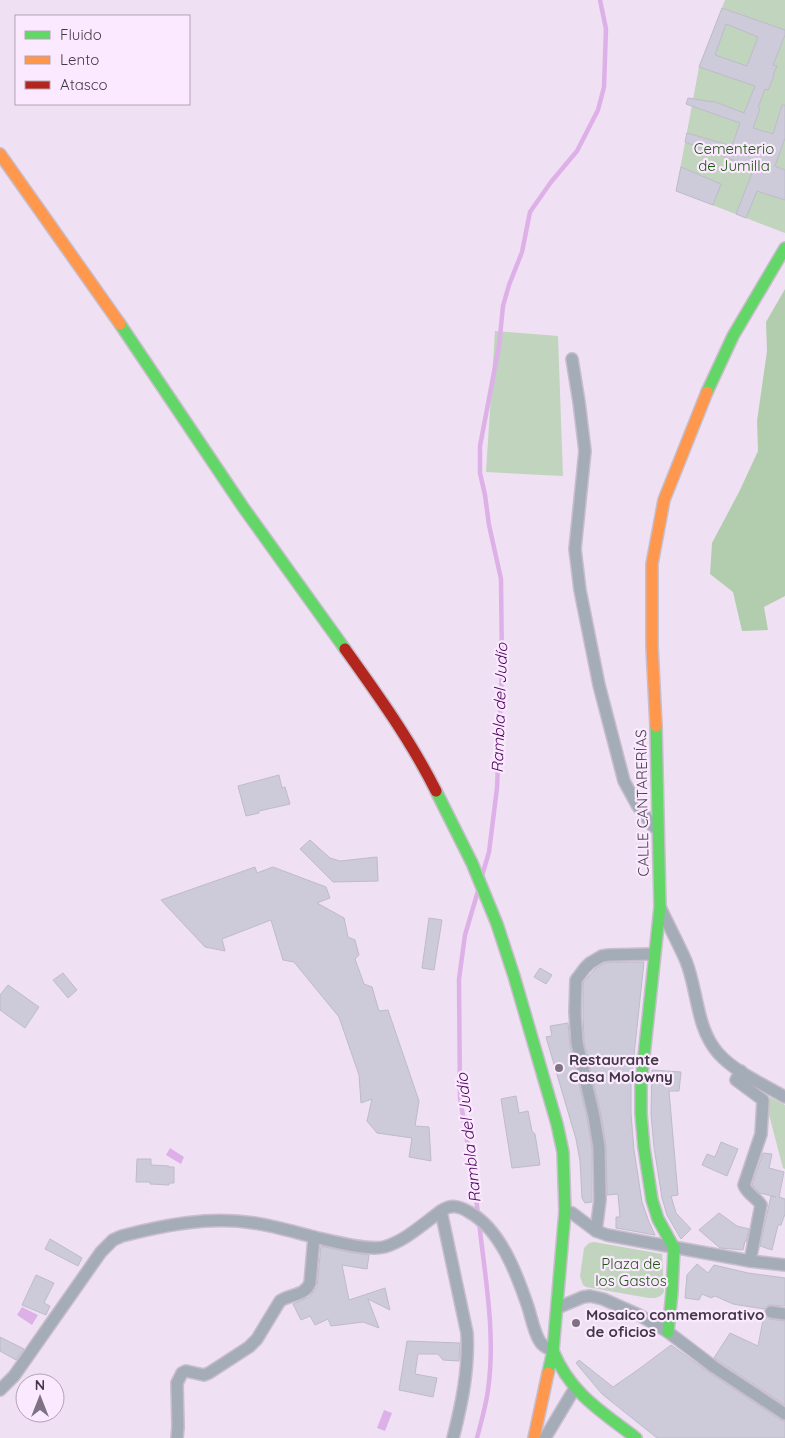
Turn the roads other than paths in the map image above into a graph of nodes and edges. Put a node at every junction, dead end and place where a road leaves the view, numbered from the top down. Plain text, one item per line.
1 (0, 154) edge
2 (785, 248) edge
3 (572, 359) dead end
4 (658, 830) junction
5 (660, 908) junction
6 (653, 954) junction
7 (741, 1071) junction
8 (785, 1097) edge
9 (441, 1211) junction
10 (565, 1211) junction
11 (596, 1231) junction
12 (314, 1237) junction
13 (674, 1248) junction
14 (750, 1261) junction
15 (785, 1266) edge
16 (557, 1308) junction
17 (771, 1312) dead end
18 (785, 1314) edge
19 (668, 1332) junction
20 (554, 1351) junction
21 (575, 1388) junction
22 (0, 1390) edge
23 (785, 1414) edge
24 (177, 1438) edge
25 (453, 1438) edge
26 (534, 1438) edge
27 (544, 1438) edge
28 (636, 1438) edge

1 - 10 main road
2 - 4 main road, CALLE CANTARERÍAS
3 - 4 street
4 - 5 main road, CALLE CANTARERÍAS
5 - 6 main road, CALLE CANTARERÍAS
5 - 7 street
6 - 11 street
6 - 13 main road, CALLE CANTARERÍAS
7 - 8 street
7 - 14 street
9 - 12 street
9 - 20 street
9 - 25 street
10 - 11 street
10 - 16 main road
11 - 13 street
12 - 22 street
12 - 24 street
13 - 14 street
13 - 19 main road
14 - 15 street
16 - 19 street
16 - 20 main road
17 - 18 street
19 - 23 street
20 - 21 main road
20 - 26 main road
21 - 27 street
21 - 28 main road

